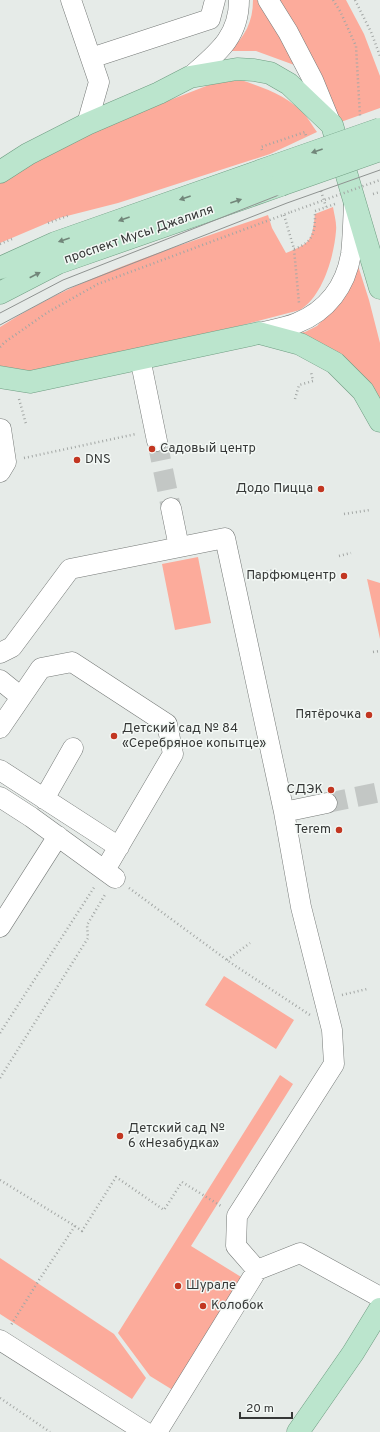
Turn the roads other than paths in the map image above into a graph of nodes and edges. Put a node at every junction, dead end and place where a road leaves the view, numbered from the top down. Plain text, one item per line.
1 (72, 0) edge
2 (215, 0) edge
3 (239, 0) edge
4 (268, 0) edge
5 (91, 58) junction
6 (190, 77) junction
7 (87, 124) junction
8 (332, 125) junction
9 (370, 126) edge
10 (380, 150) edge
11 (0, 172) edge
12 (278, 176) junction
13 (354, 201) junction
14 (0, 268) edge
15 (380, 288) edge
16 (0, 293) edge
17 (259, 333) junction
18 (140, 358) junction
19 (0, 377) edge
20 (30, 382) junction
21 (0, 389) edge
22 (380, 421) edge
23 (1, 429) edge
24 (156, 436) tunnel mouth
25 (3, 467) edge
26 (171, 508) tunnel mouth
27 (179, 547) junction
28 (0, 653) edge
29 (0, 680) edge
30 (21, 697) junction
31 (0, 728) edge
32 (73, 748) dead end
33 (0, 770) edge
34 (0, 797) edge
35 (44, 799) junction
36 (327, 803) tunnel mouth
37 (284, 812) junction
38 (58, 836) junction
39 (119, 847) junction
40 (0, 928) edge
41 (257, 1270) junction
42 (380, 1297) edge
43 (380, 1309) edge
44 (1, 1341) edge
45 (145, 1432) edge
46 (157, 1432) edge
47 (298, 1432) edge

1 - 5 street
2 - 5 street
3 - 6 street
4 - 8 street
5 - 7 street
6 - 7 main road
6 - 8 main road
7 - 11 main road
8 - 13 main road
9 -> 12 main road, bridge
10 - 12 main road, bridge
12 -> 14 main road, проспект Мусы Джалиля
16 -> 12 main road, проспект Мусы Джалиля
13 - 15 main road
13 - 17 street
17 - 18 main road
17 - 22 main road
18 - 20 main road
18 - 24 street
19 - 20 main road
20 - 21 street
23 - 25 street
26 - 27 street
27 - 28 street
27 - 37 street
29 - 30 street
30 - 31 street
30 - 39 street
32 - 35 street
33 - 35 street
34 - 38 street
35 - 39 street
36 - 37 street
37 - 41 street
38 - 39 street
38 - 40 street
41 - 42 street
41 - 46 street
43 - 47 main road
44 - 45 street

